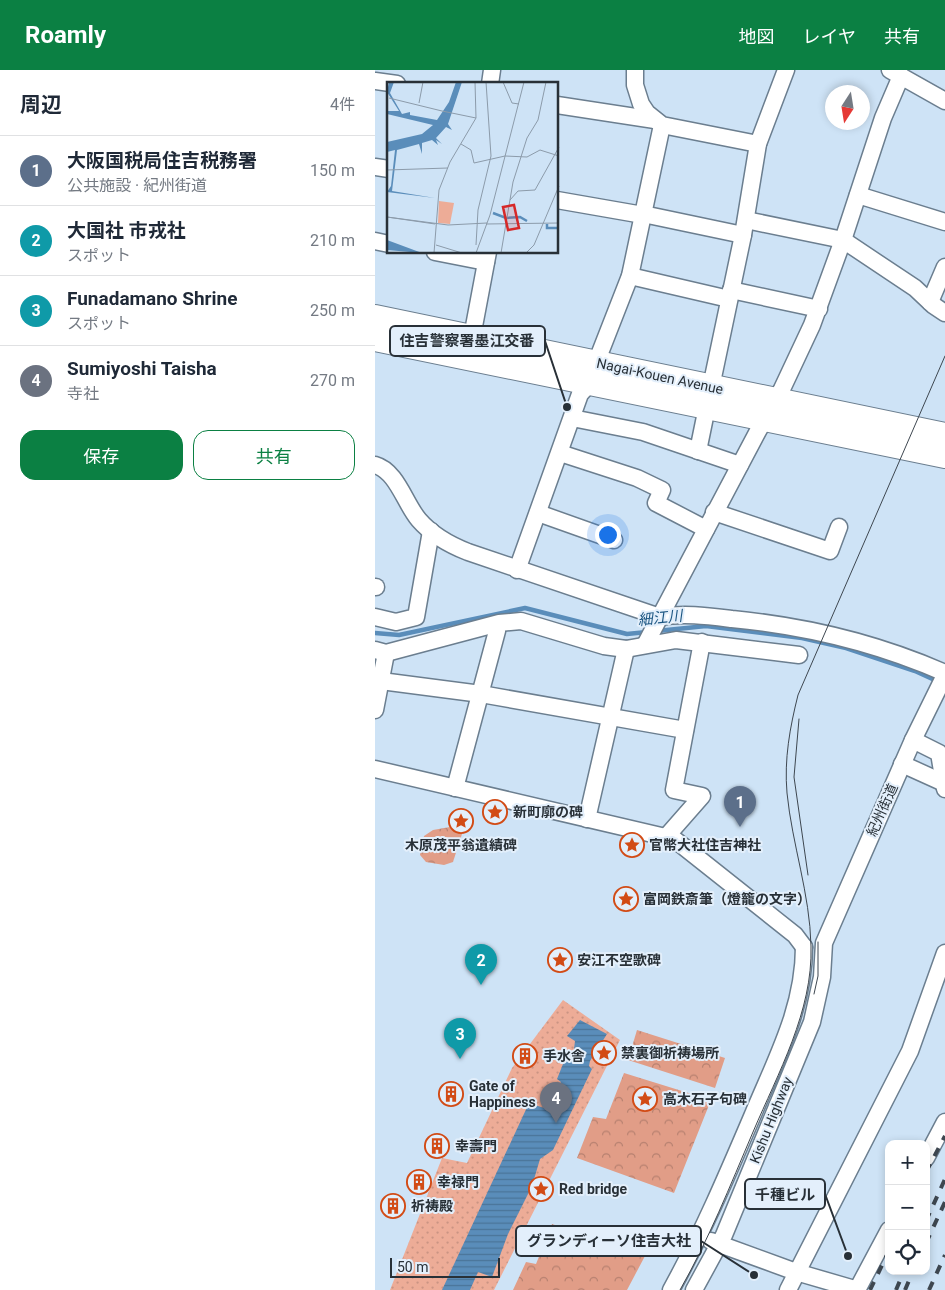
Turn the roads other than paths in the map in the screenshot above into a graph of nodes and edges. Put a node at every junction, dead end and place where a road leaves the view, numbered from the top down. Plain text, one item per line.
1 (635, 70) edge
2 (786, 70) edge
3 (895, 72) edge
4 (945, 101) edge
5 (559, 105) edge
6 (659, 122) junction
7 (758, 144) junction
8 (858, 195) junction
9 (559, 200) edge
10 (643, 215) junction
11 (945, 222) edge
12 (745, 228) junction
13 (843, 240) junction
14 (456, 254) edge
15 (487, 257) edge
16 (945, 267) edge
17 (630, 276) junction
18 (730, 294) junction
19 (930, 302) junction
20 (819, 309) junction
21 (945, 313) edge
22 (375, 317) edge
23 (472, 338) junction
24 (375, 339) edge
25 (593, 373) junction
26 (709, 397) junction
27 (770, 409) junction
28 (572, 418) junction
29 (945, 435) edge
30 (698, 451) junction
31 (560, 453) junction
32 (945, 456) edge
33 (740, 465) junction
34 (375, 466) edge
35 (714, 512) junction
36 (538, 513) junction
37 (839, 527) dead end
38 (706, 528) junction
39 (431, 531) junction
40 (613, 540) dead end
41 (517, 570) junction
42 (375, 617) edge
43 (660, 617) junction
44 (497, 631) dead end
45 (702, 642) junction
46 (645, 645) junction
47 (626, 648) junction
48 (381, 652) edge
49 (799, 655) dead end
50 (942, 679) edge
51 (381, 682) junction
52 (481, 694) junction
53 (375, 710) edge
54 (611, 718) junction
55 (685, 730) junction
56 (913, 740) junction
57 (902, 764) junction
58 (375, 769) edge
59 (944, 786) edge
60 (455, 788) junction
61 (587, 818) junction
62 (666, 837) junction
63 (824, 943) junction
64 (804, 947) junction
65 (945, 953) edge
66 (945, 1122) edge
67 (930, 1150) edge
68 (701, 1236) junction
69 (885, 1238) edge
70 (719, 1245) junction
71 (796, 1272) junction
72 (671, 1290) edge
73 (694, 1290) edge
74 (788, 1290) edge
75 (857, 1290) edge

1 - 6 street
2 - 7 street
3 - 4 street
3 - 8 street
5 - 6 street
6 - 7 street
6 - 10 street
7 - 12 street
8 - 11 street
8 - 13 street
9 - 10 street
10 - 12 street
10 - 17 street
12 - 13 street
12 - 18 street
13 - 19 street
13 - 20 street
14 - 15 street
15 - 23 street
16 - 19 street
17 - 18 street
17 - 25 street
18 - 20 street
18 - 26 street
19 - 21 street
20 - 27 street
22 - 23 highway, Nagai-Kouen Avenue
23 - 25 highway, Nagai-Kouen Avenue
24 - 25 highway, Nagai-Kouen Avenue
25 - 26 highway, Nagai-Kouen Avenue
25 - 28 street
26 - 27 highway, Nagai-Kouen Avenue
26 - 30 street
27 - 29 highway, Nagai-Kouen Avenue
27 - 32 highway, Nagai-Kouen Avenue
27 - 33 street
28 - 30 street
28 - 31 street
30 - 33 street
31 - 36 street
31 - 38 street
33 - 35 street
34 - 39 street
35 - 37 street
35 - 38 street
36 - 40 street
36 - 41 street
38 - 43 street
39 - 41 street
39 - 42 street
41 - 43 street
43 - 46 street
43 - 50 street
44 - 52 street
45 - 46 street
45 - 49 street
45 - 55 street
46 - 47 street
47 - 48 street
47 - 54 street
48 - 51 street
50 - 56 street, 紀州街道
51 - 52 street
51 - 53 street
52 - 54 street
52 - 60 street
54 - 55 street
54 - 61 street
55 - 62 street
56 - 57 street, 紀州街道
56 - 59 street
57 - 59 street
57 - 63 street, 紀州街道
58 - 60 street
60 - 61 street
61 - 62 street
62 - 64 street
63 - 64 street
63 - 70 street, Kishu Highway
64 - 68 street, Kishu Highway
65 - 71 street
66 - 67 street
68 - 70 street
68 - 72 street, Kishu Highway
69 - 75 street
70 - 71 street
70 - 73 street, Kishu Highway
71 - 74 street
71 - 75 street

